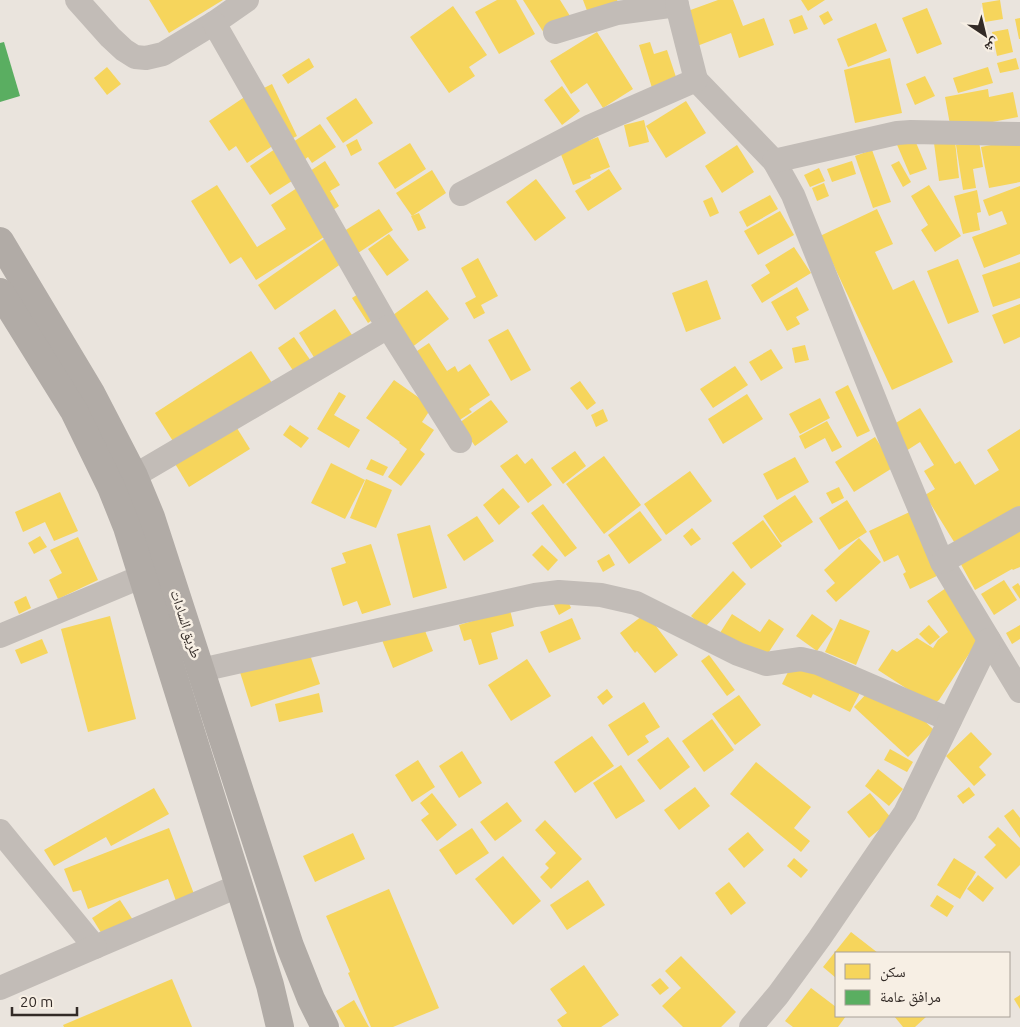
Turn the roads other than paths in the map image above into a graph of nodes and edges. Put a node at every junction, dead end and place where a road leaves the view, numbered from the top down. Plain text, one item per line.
1 (77, 0) edge
2 (247, 0) edge
3 (676, 2) edge
4 (214, 23) junction
5 (555, 32) dead end
6 (696, 80) junction
7 (1020, 134) edge
8 (774, 161) junction
9 (461, 194) dead end
10 (0, 241) edge
11 (0, 292) edge
12 (388, 327) junction
13 (460, 441) dead end
14 (134, 476) junction
15 (1020, 518) edge
16 (942, 562) junction
17 (143, 576) junction
18 (0, 636) edge
19 (989, 640) junction
20 (201, 670) junction
21 (1020, 691) edge
22 (950, 720) junction
23 (0, 831) edge
24 (238, 886) junction
25 (96, 947) junction
26 (0, 988) edge
27 (280, 1027) edge
28 (325, 1027) edge
29 (751, 1027) edge

1 - 4 street
2 - 4 street
3 - 5 street
3 - 6 street
4 - 12 street
6 - 8 street
6 - 9 street
7 - 8 street
8 - 16 street
10 - 14 main road, طريق السادات
11 - 17 main road, طريق السادات
12 - 13 street
12 - 14 street
14 - 20 main road, طريق السادات
15 - 16 street
16 - 19 street
17 - 18 street
17 - 24 main road, طريق السادات
19 - 21 street
19 - 22 street
20 - 22 street
20 - 28 main road, طريق السادات
22 - 29 street
23 - 25 street
24 - 25 street
24 - 27 main road, طريق السادات
25 - 26 street

